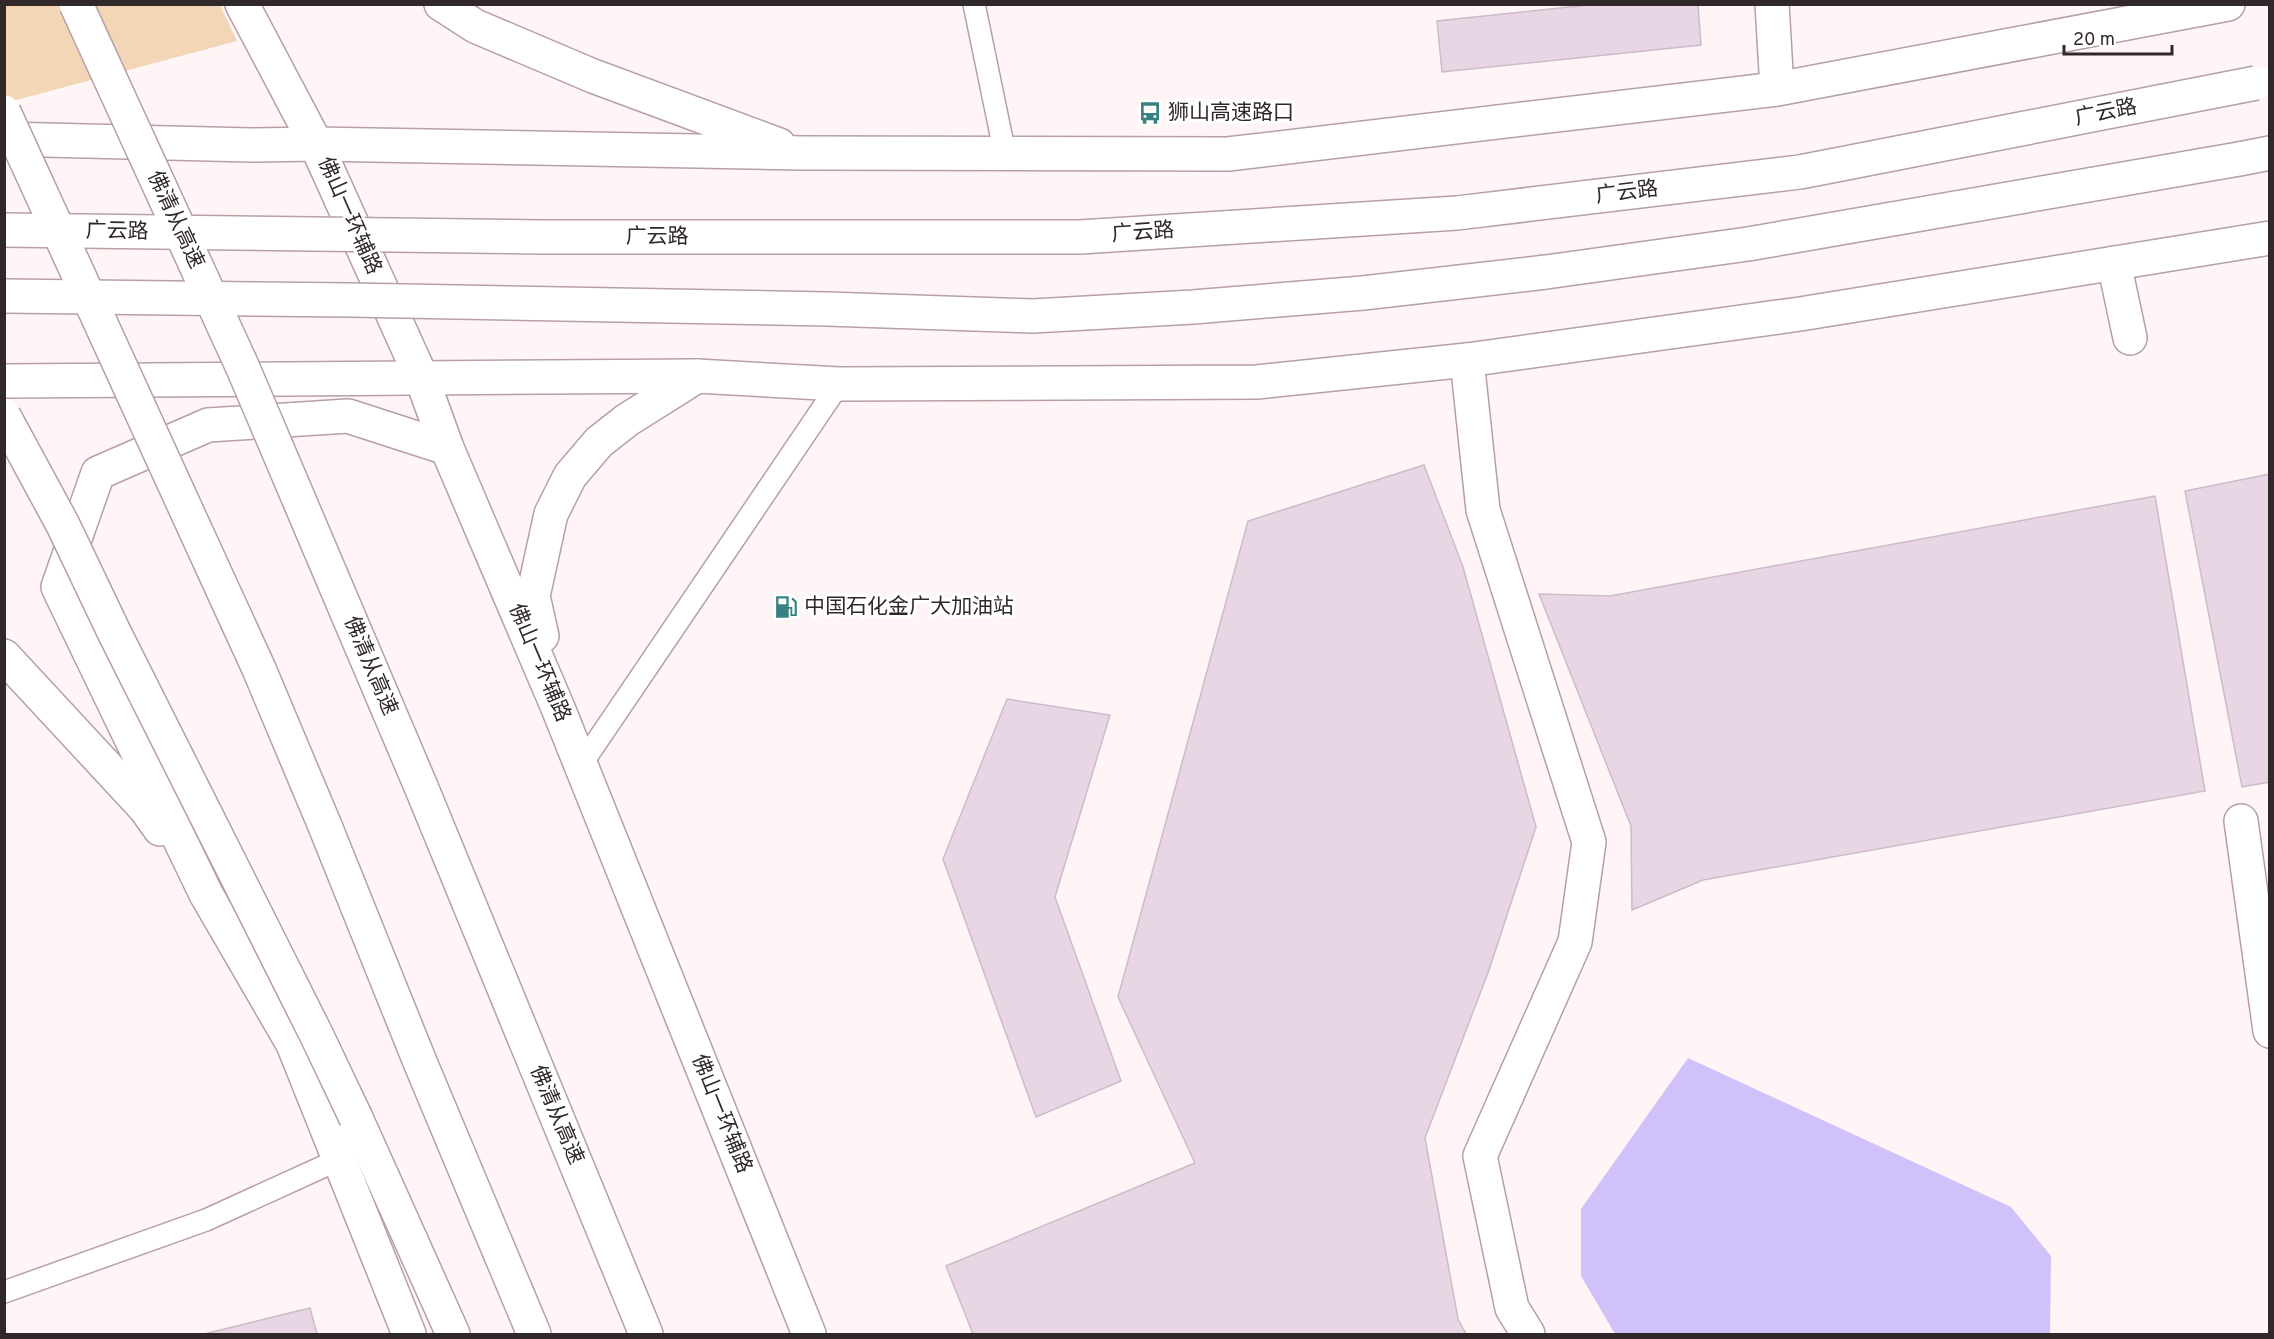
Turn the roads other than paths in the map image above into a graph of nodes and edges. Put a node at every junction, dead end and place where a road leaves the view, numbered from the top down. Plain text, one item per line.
1 (76, 4) edge
2 (242, 4) edge
3 (441, 4) edge
4 (974, 4) edge
5 (1772, 4) edge
6 (2228, 4) edge
7 (2263, 82) edge
8 (1777, 89) junction
9 (4, 112) edge
10 (4, 139) edge
11 (316, 144) junction
12 (803, 153) junction
13 (1005, 154) junction
14 (2254, 156) edge
15 (4, 230) edge
16 (2270, 238) edge
17 (2114, 263) junction
18 (4, 296) edge
19 (2130, 338) dead end
20 (1467, 360) junction
21 (698, 376) junction
22 (422, 379) junction
23 (4, 381) edge
24 (839, 384) junction
25 (4, 416) edge
26 (447, 448) junction
27 (4, 656) edge
28 (558, 708) junction
29 (581, 765) junction
30 (2241, 821) dead end
31 (206, 894) junction
32 (2270, 1031) edge
33 (340, 1159) junction
34 (4, 1292) edge
35 (409, 1335) edge
36 (453, 1335) edge
37 (534, 1335) edge
38 (646, 1335) edge
39 (808, 1335) edge
40 (1528, 1335) edge

1 - 38 main road, 佛清从高速, bridge
2 - 11 main road, 佛山一环辅路
3 - 12 main road
4 - 13 lane
5 - 8 main road
6 - 8 main road
7 - 15 main road, 广云路, bridge
8 - 13 main road
9 - 37 main road, bridge
10 - 11 main road
11 - 12 main road
11 - 22 main road, 佛山一环辅路
12 - 13 main road
14 - 18 main road, bridge
16 - 17 main road
17 - 19 main road
17 - 20 main road
20 - 24 main road
20 - 40 main road
21 - 22 main road
21 - 24 main road
21 - 28 main road
22 - 23 main road
22 - 26 main road, 佛山一环辅路
24 - 29 lane
25 - 36 main road, bridge
26 - 28 main road, 佛山一环辅路
26 - 31 main road
27 - 31 main road
28 - 29 main road, 佛山一环辅路
29 - 39 main road, 佛山一环辅路
30 - 32 main road
31 - 33 main road
33 - 34 lane
33 - 35 main road

